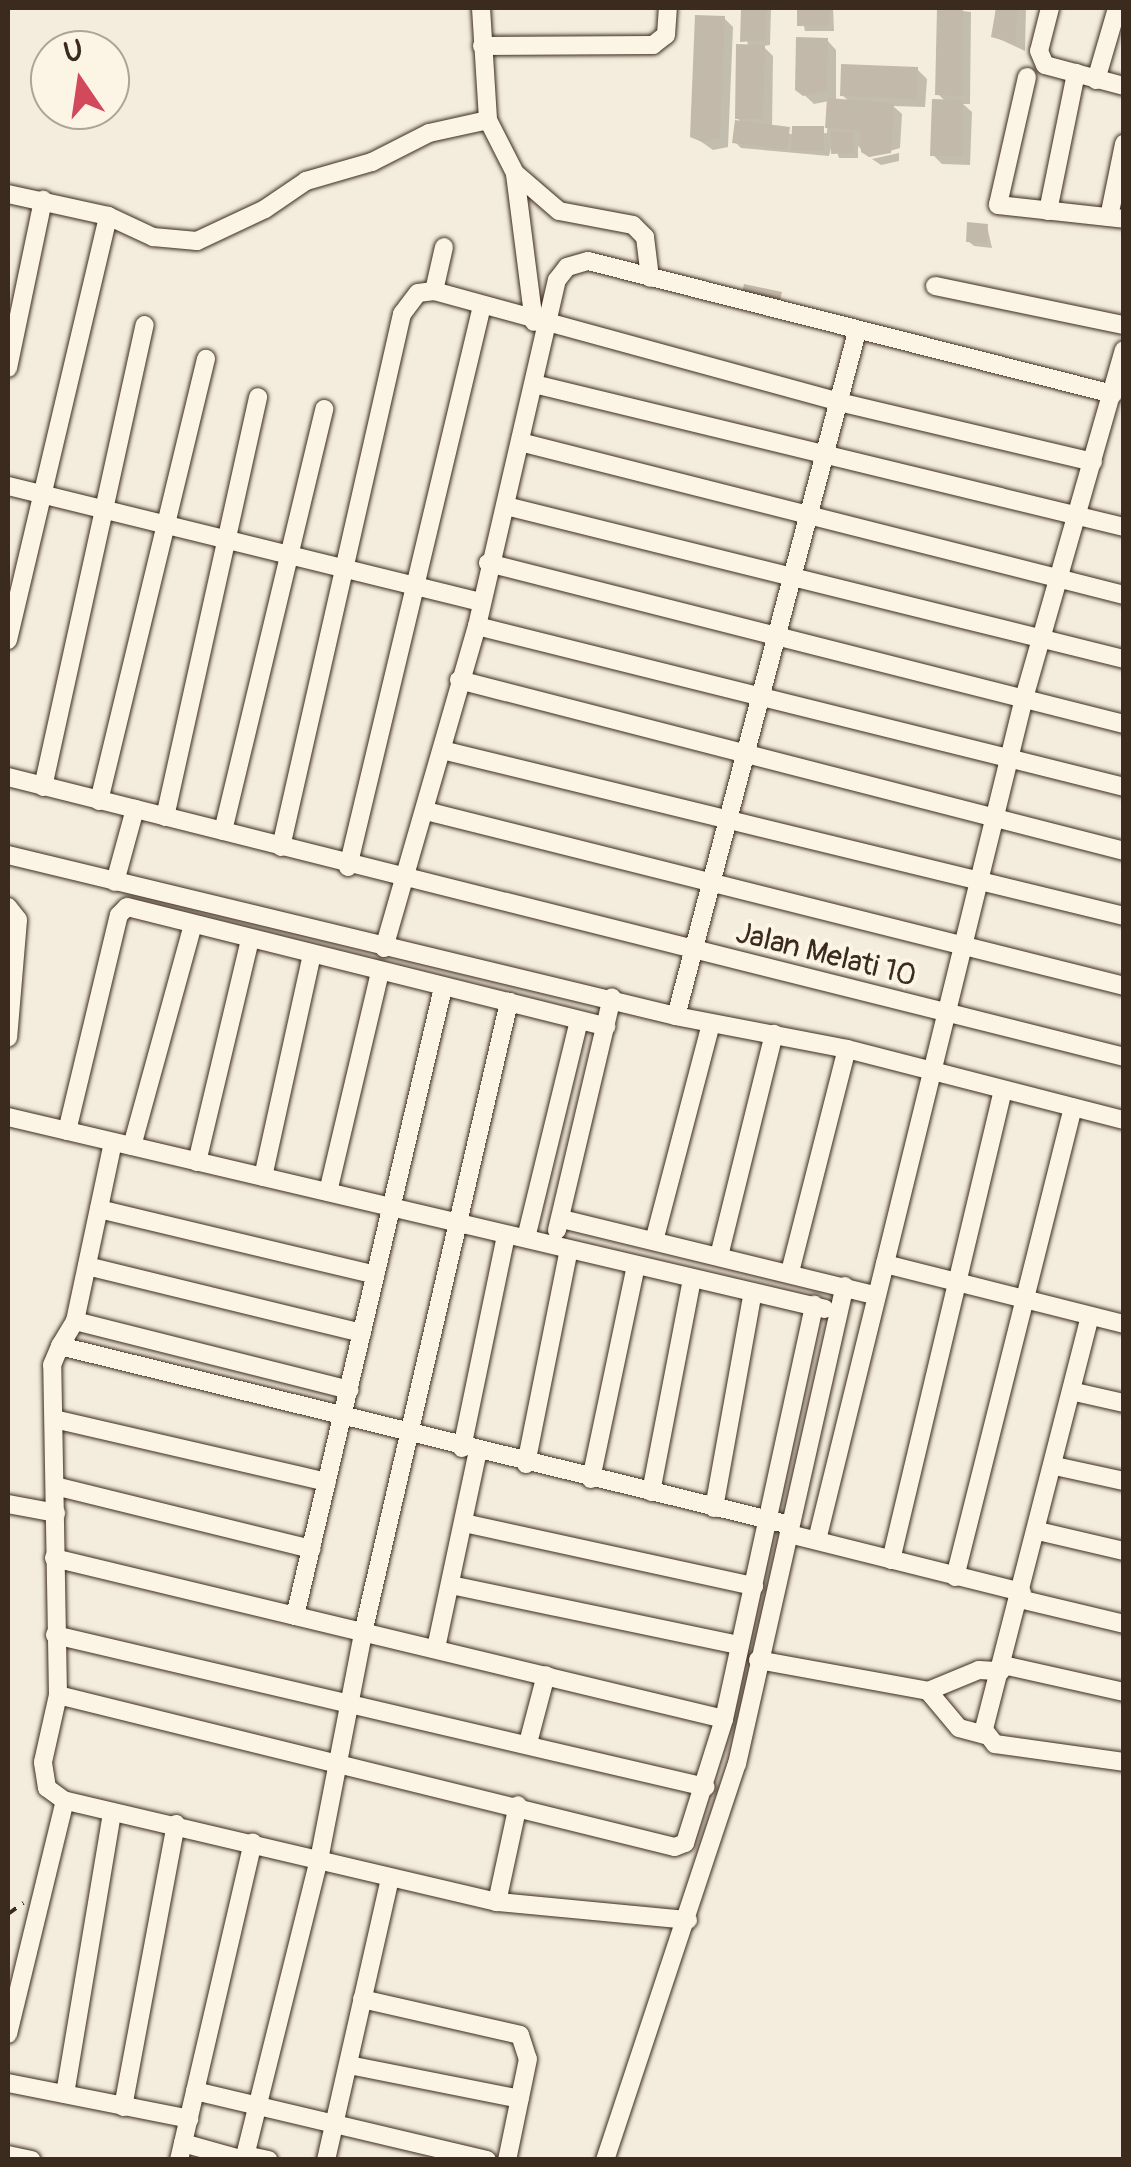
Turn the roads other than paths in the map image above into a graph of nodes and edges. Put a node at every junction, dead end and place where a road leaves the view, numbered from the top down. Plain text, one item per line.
1 (481, 8) edge
2 (668, 8) edge
3 (1050, 8) edge
4 (1117, 8) edge
5 (482, 46) junction
6 (1076, 73) junction
7 (1026, 77) dead end
8 (1096, 80) junction
9 (1124, 86) edge
10 (488, 120) junction
11 (1124, 144) edge
12 (515, 173) junction
13 (8, 194) edge
14 (43, 200) junction
15 (1048, 211) junction
16 (108, 216) junction
17 (1116, 218) edge
18 (444, 247) dead end
19 (650, 278) junction
20 (936, 286) dead end
21 (434, 291) junction
22 (482, 306) junction
23 (540, 324) junction
24 (1124, 325) edge
25 (145, 326) dead end
26 (856, 332) junction
27 (1124, 350) edge
28 (206, 359) dead end
29 (8, 368) edge
30 (534, 384) junction
31 (1112, 394) junction
32 (258, 397) dead end
33 (835, 401) junction
34 (324, 409) dead end
35 (520, 442) junction
36 (819, 454) junction
37 (1093, 462) junction
38 (8, 486) edge
39 (40, 495) junction
40 (506, 506) junction
41 (104, 512) junction
42 (808, 514) junction
43 (1079, 515) junction
44 (1124, 527) edge
45 (166, 528) junction
46 (228, 544) junction
47 (287, 556) junction
48 (488, 563) junction
49 (348, 568) junction
50 (794, 573) junction
51 (1057, 578) junction
52 (412, 586) junction
53 (1124, 595) edge
54 (479, 602) junction
55 (476, 626) junction
56 (774, 638) junction
57 (1042, 638) junction
58 (8, 640) edge
59 (1124, 659) edge
60 (459, 680) junction
61 (758, 698) junction
62 (1024, 698) junction
63 (1124, 724) edge
64 (442, 750) junction
65 (742, 750) junction
66 (1011, 760) junction
67 (8, 777) edge
68 (42, 787) junction
69 (1124, 787) edge
70 (99, 801) junction
71 (136, 809) junction
72 (426, 810) junction
73 (165, 818) junction
74 (724, 818) junction
75 (997, 822) junction
76 (223, 831) junction
77 (282, 847) junction
78 (1124, 852) edge
79 (8, 855) edge
80 (348, 867) junction
81 (407, 881) junction
82 (981, 881) junction
83 (115, 882) junction
84 (710, 884) junction
85 (8, 907) edge
86 (1124, 916) edge
87 (193, 925) junction
88 (250, 939) junction
89 (384, 948) junction
90 (966, 948) junction
91 (691, 950) junction
92 (312, 954) junction
93 (11, 966) edge
94 (380, 972) junction
95 (1124, 986) edge
96 (443, 988) junction
97 (612, 997) junction
98 (509, 1002) junction
99 (948, 1014) junction
100 (676, 1016) junction
101 (579, 1020) junction
102 (711, 1024) junction
103 (606, 1026) junction
104 (8, 1030) edge
105 (774, 1034) junction
106 (8, 1038) edge
107 (847, 1049) junction
108 (1124, 1057) edge
109 (930, 1071) junction
110 (1003, 1090) junction
111 (1073, 1108) junction
112 (8, 1117) edge
113 (1124, 1120) edge
114 (67, 1131) junction
115 (123, 1144) junction
116 (197, 1162) junction
117 (263, 1177) junction
118 (328, 1192) junction
119 (388, 1206) junction
120 (99, 1209) junction
121 (562, 1219) junction
122 (455, 1222) junction
123 (506, 1235) junction
124 (526, 1238) junction
125 (654, 1241) junction
126 (560, 1246) junction
127 (719, 1256) junction
128 (885, 1264) junction
129 (86, 1266) junction
130 (636, 1266) junction
131 (790, 1272) junction
132 (375, 1275) junction
133 (692, 1279) junction
134 (956, 1283) junction
135 (845, 1286) junction
136 (754, 1292) junction
137 (874, 1295) junction
138 (1023, 1297) junction
139 (814, 1305) junction
140 (839, 1314) junction
141 (1090, 1316) junction
142 (74, 1321) junction
143 (1124, 1324) edge
144 (362, 1333) junction
145 (60, 1346) junction
146 (831, 1350) junction
147 (858, 1356) junction
148 (348, 1390) junction
149 (1075, 1392) junction
150 (1124, 1403) edge
151 (54, 1418) junction
152 (342, 1418) junction
153 (410, 1434) junction
154 (470, 1450) junction
155 (526, 1464) junction
156 (1056, 1466) junction
157 (591, 1479) junction
158 (1124, 1481) edge
159 (326, 1482) junction
160 (59, 1486) junction
161 (8, 1492) edge
162 (651, 1492) junction
163 (8, 1504) edge
164 (714, 1508) junction
165 (56, 1513) junction
166 (768, 1520) junction
167 (464, 1523) junction
168 (789, 1530) junction
169 (1038, 1531) junction
170 (817, 1540) junction
171 (311, 1549) junction
172 (1124, 1551) edge
173 (54, 1558) junction
174 (891, 1560) junction
175 (955, 1576) junction
176 (451, 1585) junction
177 (754, 1586) junction
178 (1021, 1596) junction
179 (296, 1616) junction
180 (1124, 1624) edge
181 (363, 1633) junction
182 (56, 1635) junction
183 (738, 1645) junction
184 (436, 1648) junction
185 (1002, 1668) junction
186 (756, 1669) junction
187 (546, 1675) junction
188 (732, 1676) junction
189 (928, 1691) junction
190 (1124, 1692) edge
191 (58, 1695) junction
192 (350, 1700) junction
193 (724, 1719) junction
194 (986, 1735) junction
195 (528, 1744) junction
196 (1124, 1762) edge
197 (339, 1766) junction
198 (705, 1787) junction
199 (65, 1801) junction
200 (518, 1805) junction
201 (112, 1812) junction
202 (176, 1824) junction
203 (253, 1843) junction
204 (319, 1860) junction
205 (390, 1878) junction
206 (497, 1902) junction
207 (688, 1920) junction
208 (362, 1999) junction
209 (8, 2034) edge
210 (349, 2066) junction
211 (8, 2082) edge
212 (196, 2090) junction
213 (64, 2094) junction
214 (520, 2099) junction
215 (123, 2106) junction
216 (255, 2106) junction
217 (189, 2119) junction
218 (334, 2124) junction
219 (181, 2152) edge
220 (8, 2155) edge
221 (252, 2158) edge
222 (331, 2158) edge
223 (31, 2160) edge
224 (488, 2160) edge
225 (506, 2160) edge
226 (605, 2160) edge

1 - 5 street
2 - 5 street
3 - 6 street
4 - 8 street
5 - 10 street
6 - 8 street
6 - 15 street
7 - 15 street
8 - 9 street
10 - 12 street
10 - 16 street
11 - 17 street
12 - 19 street
12 - 23 street
13 - 14 street
14 - 16 street
14 - 29 street
15 - 17 street
16 - 39 street
18 - 21 street
19 - 23 street
19 - 26 street
20 - 24 street
21 - 22 street
21 - 49 street
22 - 23 street
22 - 52 street
23 - 30 street
23 - 33 street
25 - 41 street
26 - 31 street
26 - 33 street
27 - 31 street
28 - 45 street
30 - 35 street
30 - 36 street
31 - 37 street
32 - 46 street
33 - 36 street
33 - 37 street
34 - 47 street
35 - 40 street
35 - 42 street
36 - 42 street
36 - 43 street
37 - 43 street
38 - 39 street
39 - 41 street
39 - 58 street
40 - 48 street
40 - 50 street
41 - 45 street
41 - 68 street
42 - 50 street
42 - 51 street
43 - 44 street
43 - 51 street
45 - 46 street
45 - 70 street
46 - 47 street
46 - 73 street
47 - 49 street
47 - 76 street
48 - 54 street
48 - 56 street
49 - 52 street
49 - 77 street
50 - 56 street
50 - 57 street
51 - 53 street
51 - 57 street
52 - 54 street
52 - 80 street
54 - 55 street
55 - 60 street
55 - 61 street
56 - 61 street
56 - 62 street
57 - 59 street
57 - 62 street
60 - 64 street
60 - 65 street
61 - 65 street
61 - 66 street
62 - 63 street
62 - 66 street
64 - 72 street
64 - 74 street
65 - 74 street
65 - 75 street
66 - 69 street
66 - 75 street
67 - 68 street, Jalan Melati 10
68 - 70 street, Jalan Melati 10
70 - 71 street, Jalan Melati 10
71 - 73 street, Jalan Melati 10
71 - 83 street
72 - 81 street
72 - 84 street
73 - 76 street, Jalan Melati 10
74 - 82 street
74 - 84 street
75 - 78 street
75 - 82 street
76 - 77 street, Jalan Melati 10
77 - 80 street, Jalan Melati 10
79 - 83 street
80 - 81 street, Jalan Melati 10
81 - 89 street
81 - 91 street, Jalan Melati 10
82 - 86 street
82 - 90 street
83 - 89 street
84 - 90 street
84 - 91 street
85 - 93 street
87 - 88 street
87 - 114 street
87 - 115 street
88 - 92 street
88 - 116 street
89 - 97 street
90 - 95 street
90 - 99 street
91 - 99 street, Jalan Melati 10
91 - 100 street
92 - 94 street
92 - 117 street
93 - 104 street
94 - 96 street
94 - 118 street
96 - 98 street
96 - 119 street
97 - 100 street
97 - 103 street
98 - 101 street
98 - 122 street
99 - 108 street, Jalan Melati 10
99 - 109 street
100 - 102 street
101 - 103 street
101 - 124 street
102 - 105 street
102 - 125 street
103 - 121 street
104 - 106 street
105 - 107 street
105 - 127 street
107 - 109 street
107 - 131 street
109 - 110 street
109 - 128 street
110 - 111 street
110 - 134 street
111 - 113 street
111 - 138 street
112 - 114 street
114 - 115 street
115 - 116 street
115 - 120 street
116 - 117 street
117 - 118 street
118 - 119 street
119 - 122 street
119 - 132 street
120 - 129 street
120 - 132 street
121 - 125 street
121 - 126 street
122 - 123 street
122 - 153 street
123 - 124 street
123 - 154 street
124 - 126 street
125 - 127 street
126 - 130 street
126 - 155 street
127 - 131 street
128 - 134 street
128 - 137 street
129 - 142 street
129 - 144 street
130 - 133 street
130 - 157 street
131 - 135 street
132 - 144 street
133 - 136 street
133 - 162 street
134 - 138 street
134 - 174 street
135 - 137 street
135 - 140 street
136 - 139 street
136 - 164 street
137 - 147 street
138 - 141 street
138 - 175 street
139 - 140 street
139 - 166 street
140 - 146 street
141 - 143 street
141 - 149 street
142 - 145 street
142 - 148 street
144 - 148 street
145 - 151 street
145 - 152 street
146 - 147 street
146 - 168 street
147 - 170 street
148 - 152 street
149 - 150 street
149 - 156 street
151 - 159 street
151 - 160 street
152 - 153 street
152 - 159 street
153 - 154 street
153 - 181 street
154 - 155 street
154 - 167 street
155 - 157 street
156 - 158 street
156 - 169 street
157 - 162 street
159 - 171 street
160 - 165 street
160 - 171 street
161 - 163 street
162 - 164 street
163 - 165 street
164 - 166 street
165 - 173 street
166 - 168 street
166 - 177 street
167 - 176 street
167 - 177 street
168 - 170 street
168 - 186 street
169 - 172 street
169 - 178 street
170 - 174 street
171 - 179 street
173 - 179 street
173 - 182 street
174 - 175 street
175 - 178 street
176 - 183 street
176 - 184 street
177 - 183 street
178 - 180 street
178 - 185 street
179 - 181 street
181 - 184 street
181 - 192 street
182 - 191 street
182 - 192 street
183 - 188 street
184 - 187 street
185 - 189 street
185 - 190 street
185 - 194 street
186 - 188 street
186 - 189 street
186 - 207 street
187 - 193 street
187 - 195 street
188 - 193 street
189 - 194 street
191 - 197 street
191 - 199 street
192 - 195 street
192 - 197 street
193 - 198 street
194 - 196 street
195 - 198 street
197 - 200 street
197 - 204 street
198 - 200 street
199 - 201 street
199 - 209 street
200 - 206 street
201 - 202 street
201 - 213 street
202 - 203 street
202 - 215 street
203 - 204 street
203 - 212 street
204 - 205 street
204 - 216 street
205 - 206 street
205 - 208 street
206 - 207 street
207 - 226 street
208 - 210 street
208 - 214 street
210 - 214 street
210 - 218 street
211 - 213 street
212 - 216 street
212 - 217 street
213 - 215 street
214 - 225 street
215 - 217 street
216 - 218 street
216 - 221 street
217 - 219 street
218 - 222 street
218 - 224 street
219 - 221 street
220 - 223 street

